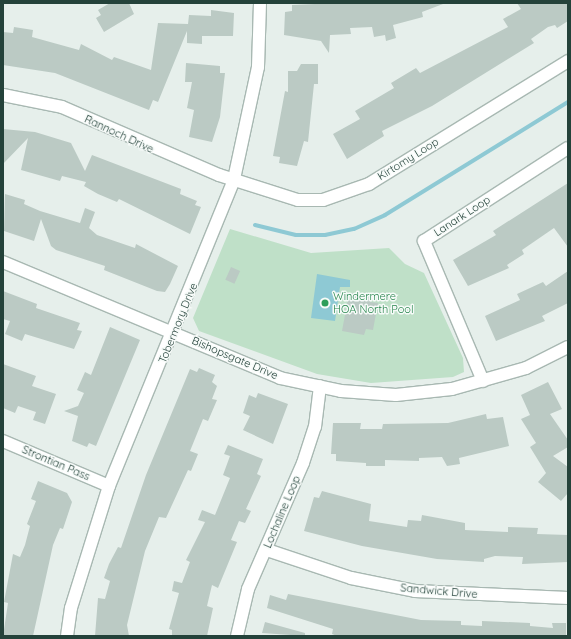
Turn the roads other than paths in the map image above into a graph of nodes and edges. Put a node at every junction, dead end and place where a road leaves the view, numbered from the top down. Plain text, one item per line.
1 (260, 3) edge
2 (568, 61) edge
3 (3, 96) edge
4 (568, 148) edge
5 (234, 179) junction
6 (3, 262) edge
7 (174, 332) junction
8 (567, 349) edge
9 (483, 381) junction
10 (320, 386) junction
11 (3, 441) edge
12 (109, 486) junction
13 (267, 550) junction
14 (568, 598) edge
15 (67, 636) edge
16 (237, 636) edge

1 - 5 street, Tobermory Drive
2 - 5 street, Kirtomy Loop
3 - 5 street, Rannoch Drive
4 - 9 street, Lanark Loop
5 - 7 street, Tobermory Drive
6 - 7 street, Bishopsgate Drive
7 - 10 street, Bishopsgate Drive
7 - 12 street, Tobermory Drive
8 - 9 street, Bishopsgate Drive
9 - 10 street, Bishopsgate Drive
10 - 13 street, Lochaline Loop
11 - 12 street, Strontian Pass
12 - 15 street, Tobermory Drive
13 - 14 street, Sandwick Drive
13 - 16 street, Lochaline Loop

